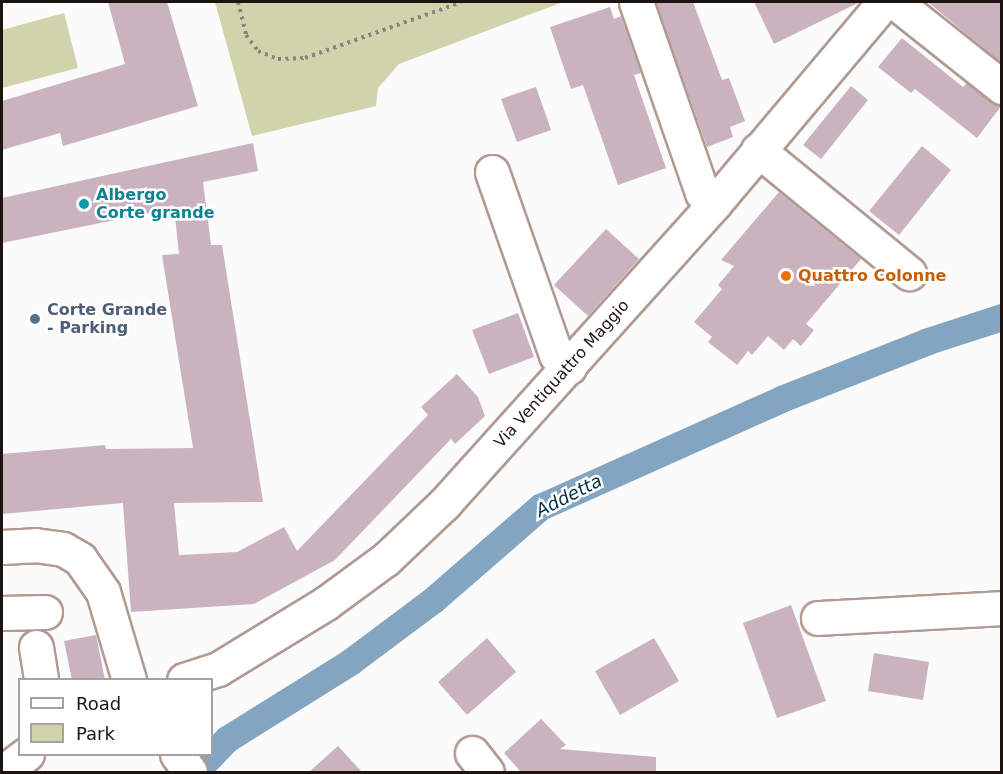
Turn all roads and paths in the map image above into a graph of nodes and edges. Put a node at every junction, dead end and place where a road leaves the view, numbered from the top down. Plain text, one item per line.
1 (238, 2) edge
2 (461, 2) edge
3 (636, 2) edge
4 (884, 2) edge
5 (895, 2) edge
6 (1002, 87) edge
7 (758, 150) junction
8 (492, 172) dead end
9 (714, 204) junction
10 (909, 273) dead end
11 (569, 367) junction
12 (2, 547) edge
13 (1002, 608) edge
14 (45, 612) dead end
15 (2, 613) edge
16 (818, 618) dead end
17 (36, 647) dead end
18 (41, 678) edge
19 (128, 678) edge
20 (190, 678) edge
21 (24, 756) edge
22 (178, 756) edge
23 (3, 772) edge
24 (190, 772) edge

1 - 2 path
3 - 9 street
4 - 7 street, Via Ventiquattro Maggio
5 - 6 street
7 - 9 street, Via Ventiquattro Maggio
7 - 10 street
8 - 11 street
9 - 11 street, Via Ventiquattro Maggio
11 - 20 street, Via Ventiquattro Maggio
12 - 19 street
13 - 16 street
14 - 15 street
17 - 18 street
21 - 23 street
22 - 24 street

